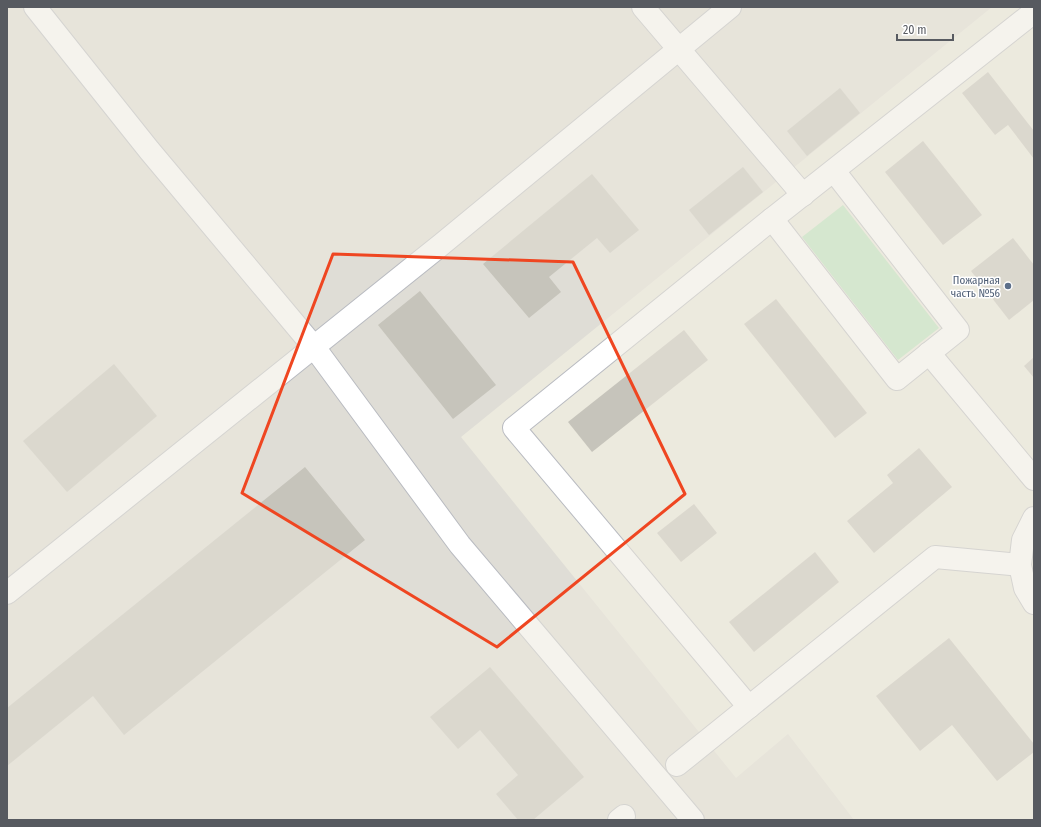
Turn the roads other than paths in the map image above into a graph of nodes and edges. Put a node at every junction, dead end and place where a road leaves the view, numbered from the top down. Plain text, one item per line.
1 (35, 7) edge
2 (643, 7) edge
3 (730, 7) edge
4 (1034, 12) edge
5 (679, 49) junction
6 (834, 171) junction
7 (803, 195) junction
8 (772, 219) junction
9 (314, 347) junction
10 (929, 353) junction
11 (1034, 479) edge
12 (1034, 518) edge
13 (1020, 565) junction
14 (7, 593) edge
15 (1034, 603) edge
16 (749, 706) junction
17 (677, 764) dead end
18 (693, 820) edge

1 - 9 street
2 - 5 street
3 - 5 street
4 - 6 street
5 - 7 street
5 - 9 street
6 - 7 street
6 - 10 street
7 - 8 street
8 - 10 street
8 - 16 street
9 - 14 street
9 - 18 street
10 - 11 street
12 - 13 street
13 - 15 street
13 - 16 street
16 - 17 street

